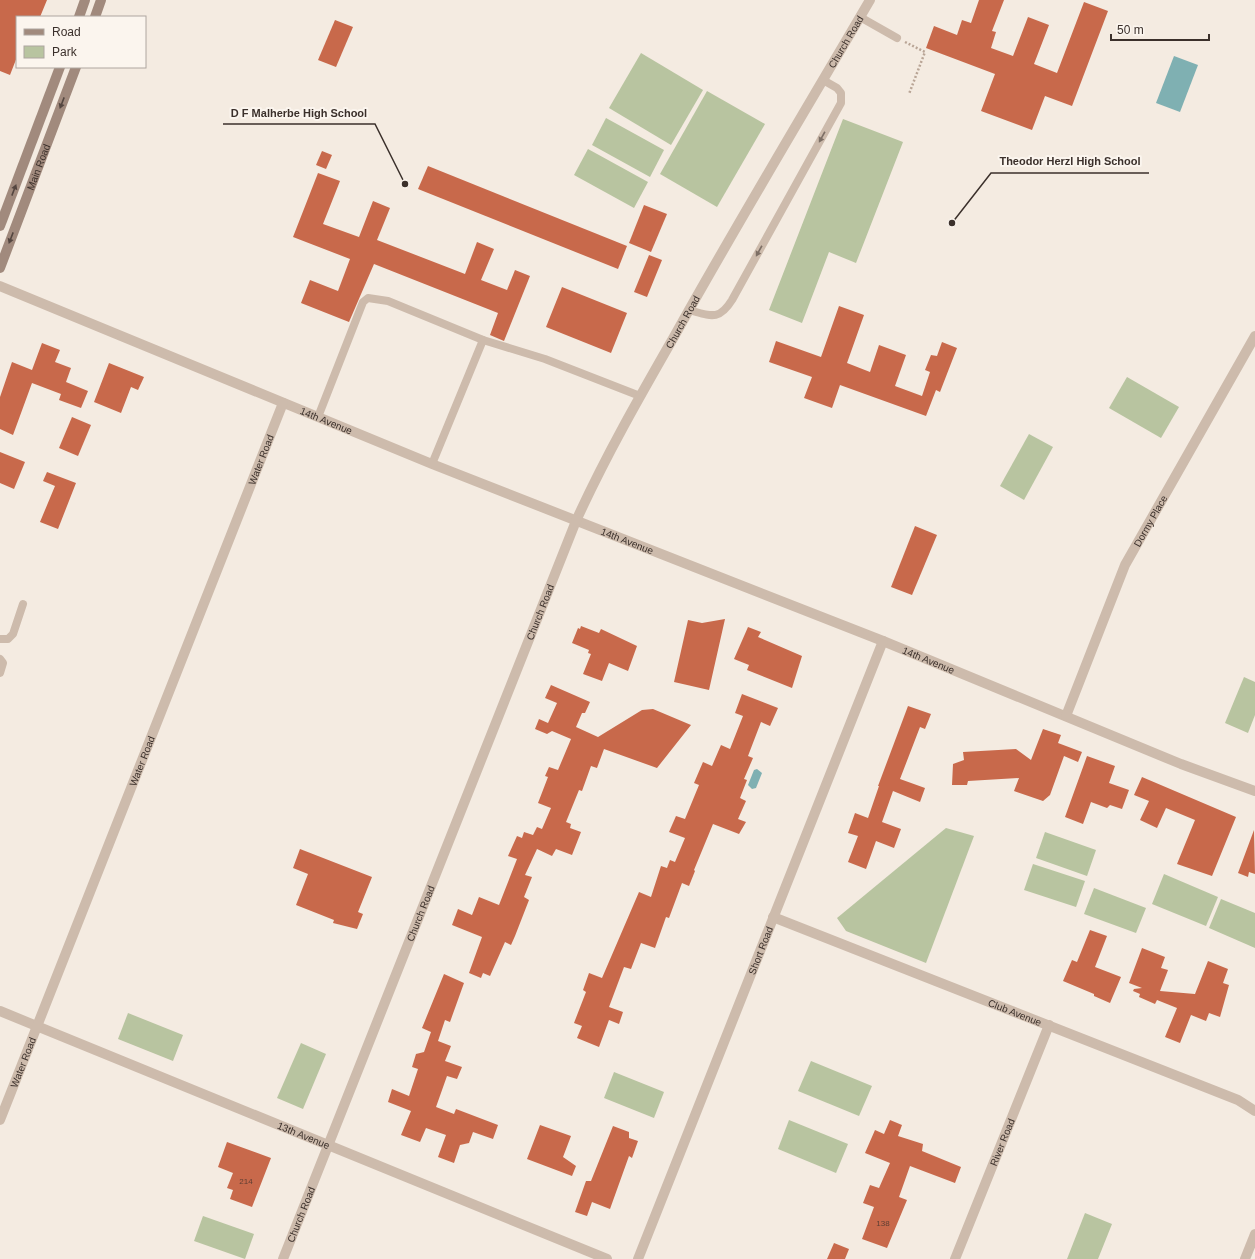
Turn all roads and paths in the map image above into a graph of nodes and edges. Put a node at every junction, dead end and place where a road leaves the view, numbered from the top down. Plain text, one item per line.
1 (85, 0) edge
2 (101, 0) edge
3 (870, 0) edge
4 (79, 16) edge
5 (95, 16) edge
6 (860, 17) junction
7 (897, 38) joint
8 (60, 68) edge
9 (76, 68) edge
10 (823, 80) junction
11 (908, 94) dead end
12 (0, 226) edge
13 (0, 268) edge
14 (0, 286) edge
15 (689, 310) junction
16 (1255, 336) edge
17 (483, 340) junction
18 (640, 396) junction
19 (284, 403) junction
20 (318, 417) junction
21 (432, 464) junction
22 (576, 521) junction
23 (23, 604) dead end
24 (0, 639) edge
25 (883, 641) junction
26 (0, 659) edge
27 (0, 673) edge
28 (1066, 716) junction
29 (1255, 791) edge
30 (773, 917) junction
31 (0, 1011) edge
32 (1049, 1025) junction
33 (37, 1027) junction
34 (1255, 1111) edge
35 (0, 1120) edge
36 (328, 1144) junction
37 (1255, 1234) edge
38 (283, 1259) edge
39 (607, 1259) edge
40 (638, 1259) edge
41 (955, 1259) edge
42 (1245, 1259) edge

1 - 4 main road
2 - 5 main road
3 - 6 street, Church Road
6 - 7 lane
6 - 10 street, Church Road
7 - 11 path
12 -> 8 main road, Main Road
9 -> 13 main road, Main Road
10 - 15 street, Church Road
10 -> 15 lane
14 - 19 street, 14th Avenue
15 - 18 street, Church Road
16 - 28 street, Dormy Place
17 - 18 lane
17 - 20 lane
17 - 21 lane
18 - 22 street, Church Road
19 - 20 street, 14th Avenue
19 - 33 street, Water Road
20 - 21 street, 14th Avenue
21 - 22 street, 14th Avenue
22 - 25 street, 14th Avenue
22 - 36 street, Church Road
23 - 24 lane
25 - 28 street, 14th Avenue
25 - 30 street, Short Road
26 - 27 lane
28 - 29 street, 14th Avenue
30 - 32 street, Club Avenue
30 - 40 street, Short Road
31 - 33 street, 13th Avenue
32 - 34 street, Club Avenue
32 - 41 street, River Road
33 - 35 street, Water Road
33 - 36 street, 13th Avenue
36 - 38 street, Church Road
36 - 39 street, 13th Avenue
37 - 42 street

